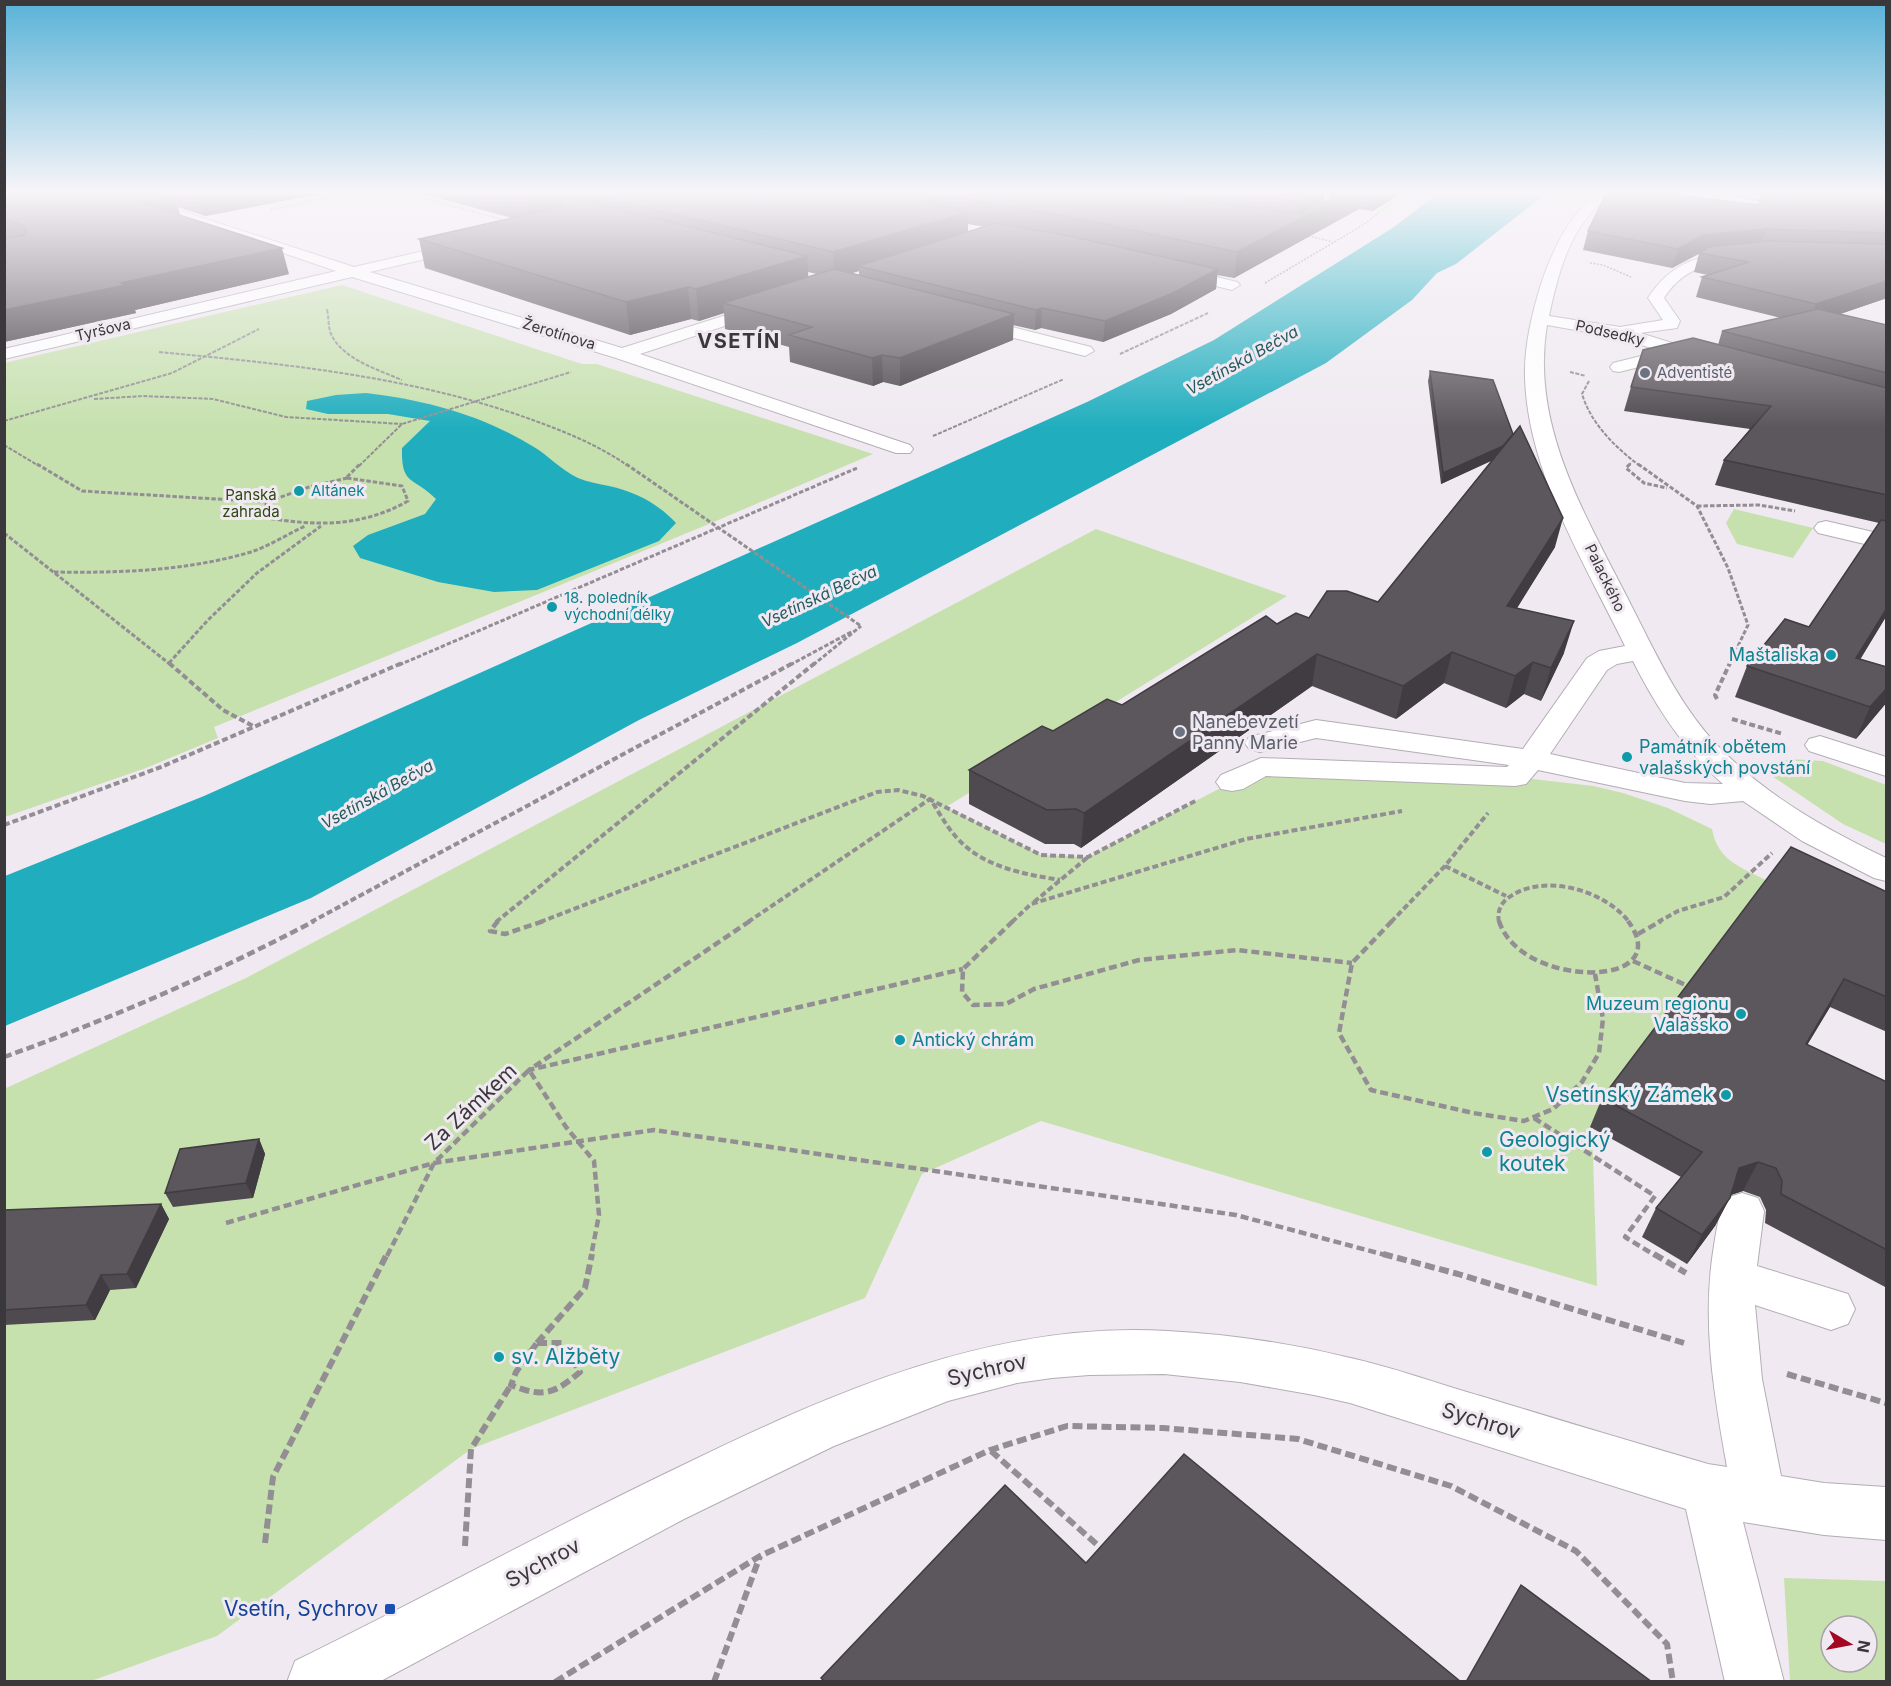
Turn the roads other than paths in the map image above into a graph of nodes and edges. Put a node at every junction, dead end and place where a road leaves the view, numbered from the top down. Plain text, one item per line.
1 (349, 271) edge
2 (359, 271) edge
3 (1168, 271) edge
4 (1554, 271) edge
5 (1680, 271) edge
6 (353, 272) junction
7 (1232, 285) edge
8 (788, 300) edge
9 (951, 316) edge
10 (1540, 319) junction
11 (1618, 332) junction
12 (1085, 351) dead end
13 (1679, 352) junction
14 (4, 354) edge
15 (622, 354) junction
16 (1727, 365) edge
17 (1619, 367) dead end
18 (903, 449) road end
19 (1826, 528) dead end
20 (1887, 542) edge
21 (1641, 652) junction
22 (1260, 743) dead end
23 (1821, 745) road end
24 (1887, 767) edge
25 (1523, 768) junction
26 (1232, 782) dead end
27 (1750, 791) junction
28 (1887, 872) edge
29 (1742, 1210) dead end
30 (1732, 1278) junction
31 (1831, 1309) dead end
32 (1734, 1495) junction
33 (1887, 1513) edge
34 (316, 1682) edge
35 (1755, 1682) edge

1 - 6 street, Žerotínova
2 - 6 street, Tyršova
3 - 7 street
4 - 10 street, Palackého
5 - 11 street
6 - 14 street, Tyršova
6 - 15 street, Žerotínova
8 - 15 street
9 - 12 street
10 - 11 street, Podsedky
10 - 21 street, Palackého
11 - 13 street, Podsedky
13 - 16 street, Podsedky
13 - 17 street, Podsedky
15 - 18 street, Žerotínova
19 - 20 street
21 - 25 street
21 - 27 street, Palackého
22 - 25 street
23 - 24 street
25 - 26 street
25 - 27 street
27 - 28 street, Palackého
29 - 30 street
30 - 31 street
30 - 32 street
32 - 33 street, Sychrov
32 - 34 street, Sychrov
32 - 35 street

